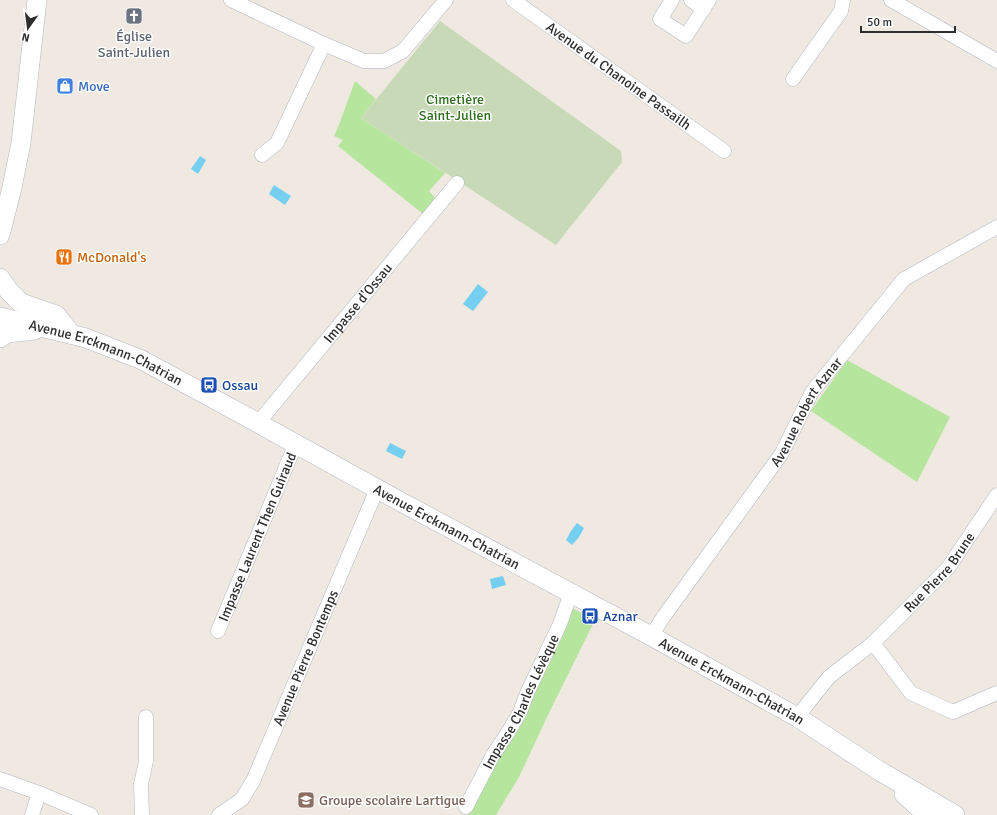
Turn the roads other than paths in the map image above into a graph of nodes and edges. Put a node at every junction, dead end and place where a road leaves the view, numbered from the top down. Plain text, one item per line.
1 (37, 0) edge
2 (232, 0) edge
3 (446, 0) edge
4 (513, 0) edge
5 (672, 0) edge
6 (690, 0) edge
7 (843, 0) edge
8 (891, 0) edge
9 (707, 4) edge
10 (324, 44) junction
11 (997, 61) edge
12 (793, 79) dead end
13 (724, 151) dead end
14 (262, 155) dead end
15 (457, 184) dead end
16 (997, 227) edge
17 (0, 235) edge
18 (0, 278) edge
19 (0, 317) edge
20 (50, 329) junction
21 (71, 334) junction
22 (0, 338) edge
23 (258, 422) junction
24 (296, 444) junction
25 (377, 489) junction
26 (997, 496) edge
27 (571, 593) junction
28 (218, 631) dead end
29 (651, 636) junction
30 (873, 643) junction
31 (997, 693) edge
32 (797, 716) junction
33 (146, 717) dead end
34 (878, 770) junction
35 (0, 780) edge
36 (38, 793) junction
37 (466, 807) dead end
38 (32, 815) edge
39 (91, 815) edge
40 (142, 815) edge
41 (219, 815) edge
42 (927, 815) edge
43 (955, 815) edge

1 - 17 street
2 - 10 street
3 - 10 street
4 - 13 street, Avenue du Chanoine Passailh
5 - 9 street
6 - 9 street
7 - 12 street
8 - 11 street
10 - 14 street
15 - 23 street, Impasse d'Ossau
16 - 29 street, Avenue Robert Aznar
18 - 21 street
19 - 20 street, Avenue Erckmann-Chatrian
20 - 21 street, Avenue Erckmann-Chatrian
20 - 22 street
21 - 23 street, Avenue Erckmann-Chatrian
23 - 24 street, Avenue Erckmann-Chatrian
24 - 25 street, Avenue Erckmann-Chatrian
24 - 28 street, Impasse Laurent Then Guiraud
25 - 27 street, Avenue Erckmann-Chatrian
25 - 41 street, Avenue Pierre Bontemps
26 - 30 street, Rue Pierre Brune
27 - 29 street, Avenue Erckmann-Chatrian
27 - 37 street, Impasse Charles Lévèque
29 - 32 street, Avenue Erckmann-Chatrian
30 - 31 street
30 - 32 street, Rue Pierre Brune
32 - 34 street, Avenue Erckmann-Chatrian
33 - 40 street
34 - 42 street, Avenue Erckmann-Chatrian
34 - 43 street, Avenue Erckmann-Chatrian
35 - 36 street
36 - 38 street
36 - 39 street

